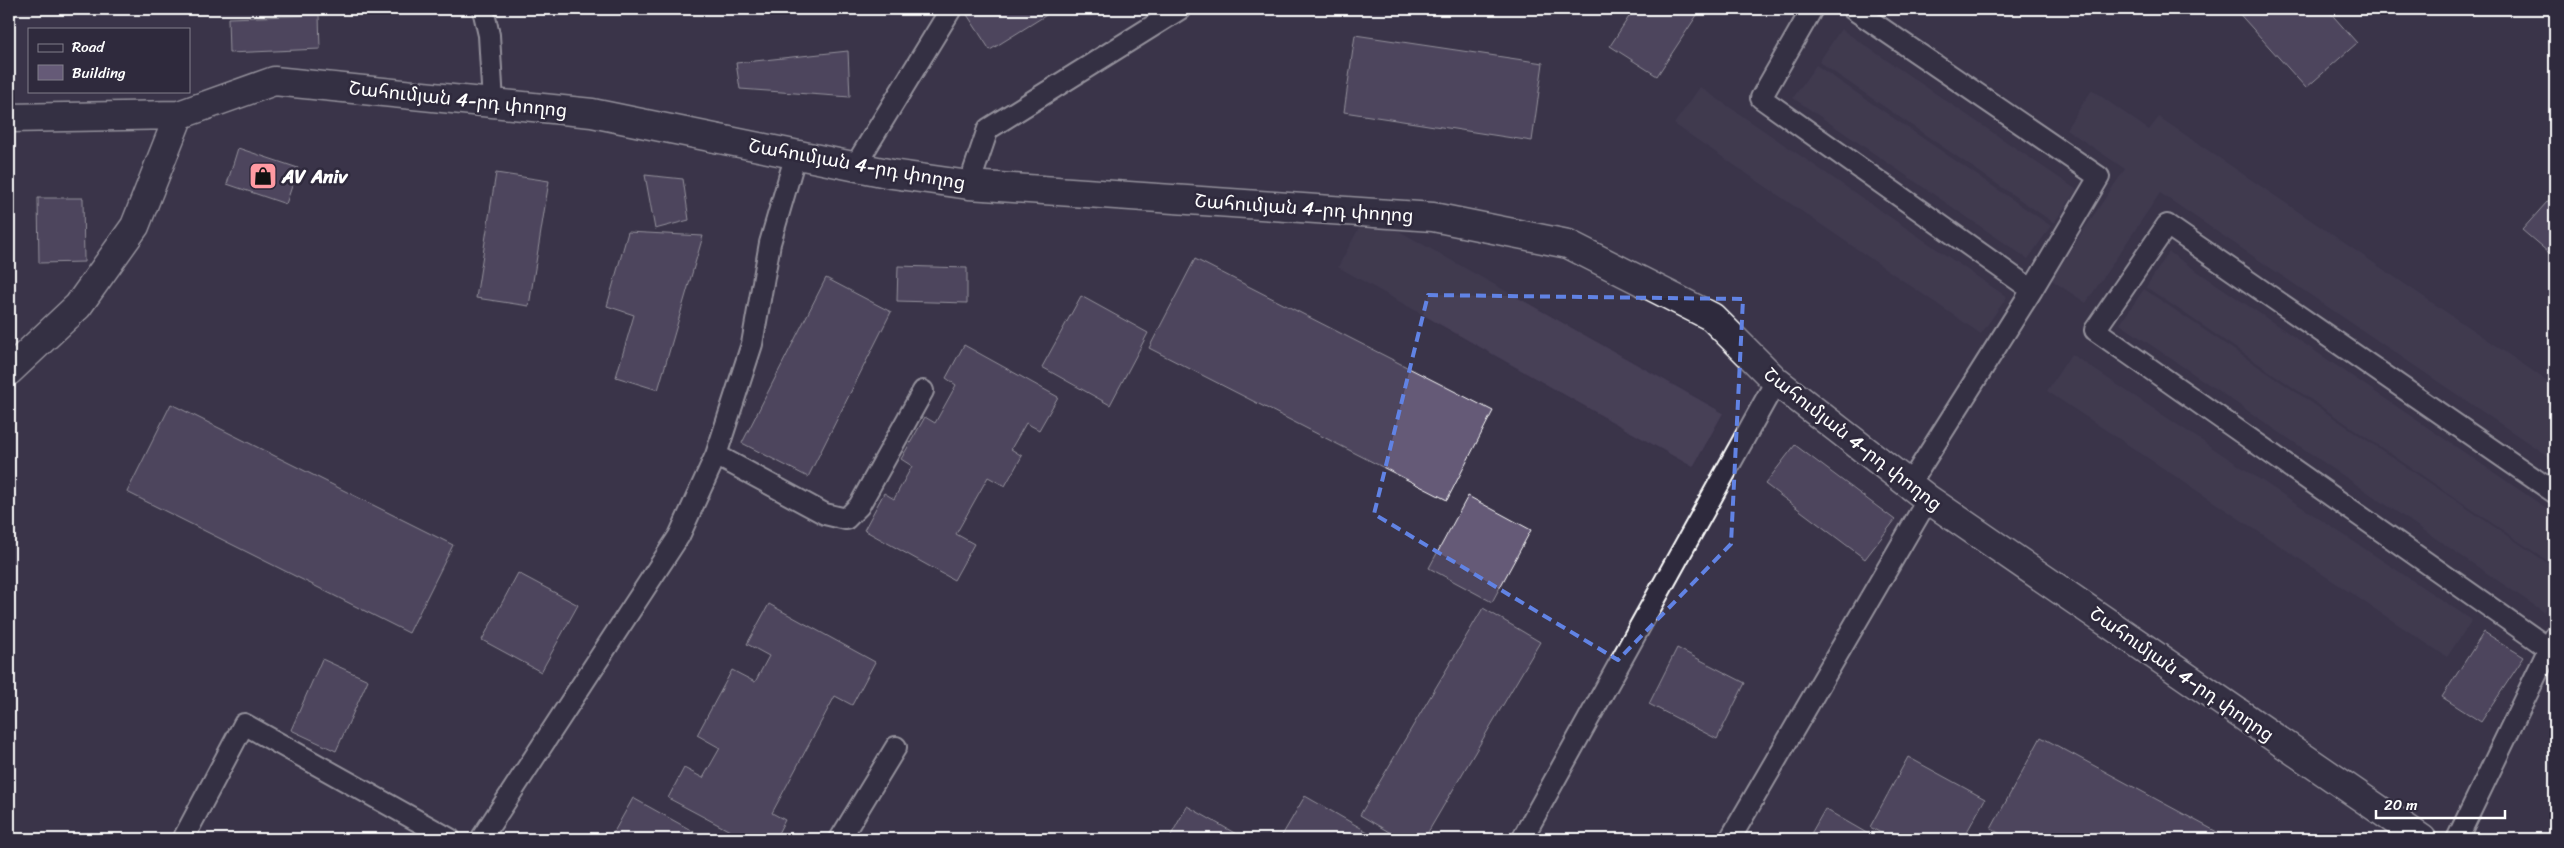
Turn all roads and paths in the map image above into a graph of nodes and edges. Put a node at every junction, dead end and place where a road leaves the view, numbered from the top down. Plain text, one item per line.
1 (483, 9) edge
2 (951, 9) edge
3 (1180, 9) edge
4 (1812, 9) edge
5 (1853, 9) edge
6 (493, 103) junction
7 (179, 115) junction
8 (9, 118) edge
9 (796, 154) junction
10 (855, 166) junction
11 (969, 185) junction
12 (2032, 290) junction
13 (9, 371) edge
14 (1776, 381) junction
15 (922, 391) dead end
16 (716, 455) junction
17 (1918, 492) junction
18 (2555, 493) edge
19 (2552, 642) edge
20 (896, 747) dead end
21 (183, 839) edge
22 (450, 839) edge
23 (482, 839) edge
24 (840, 839) edge
25 (1522, 839) edge
26 (1730, 839) edge
27 (2422, 839) edge
28 (2457, 839) edge

1 - 6 lane
2 - 10 lane
3 - 11 lane
4 - 12 lane
5 - 12 lane
6 - 7 street, Շահումյան 4-րդ փողոց
6 - 9 street, Շահումյան 4-րդ փողոց
7 - 8 street, Շահումյան 4-րդ փողոց
7 - 13 street
9 - 10 street, Շահումյան 4-րդ փողոց
9 - 16 lane
10 - 11 street, Շահումյան 4-րդ փողոց
11 - 14 street, Շահումյան 4-րդ փողոց
12 - 17 lane
14 - 17 street, Շահումյան 4-րդ փողոց
14 - 25 lane
15 - 16 lane
16 - 23 lane
17 - 26 lane
17 - 27 street, Շահումյան 4-րդ փողոց
18 - 19 lane
19 - 28 lane
20 - 24 lane
21 - 22 lane

